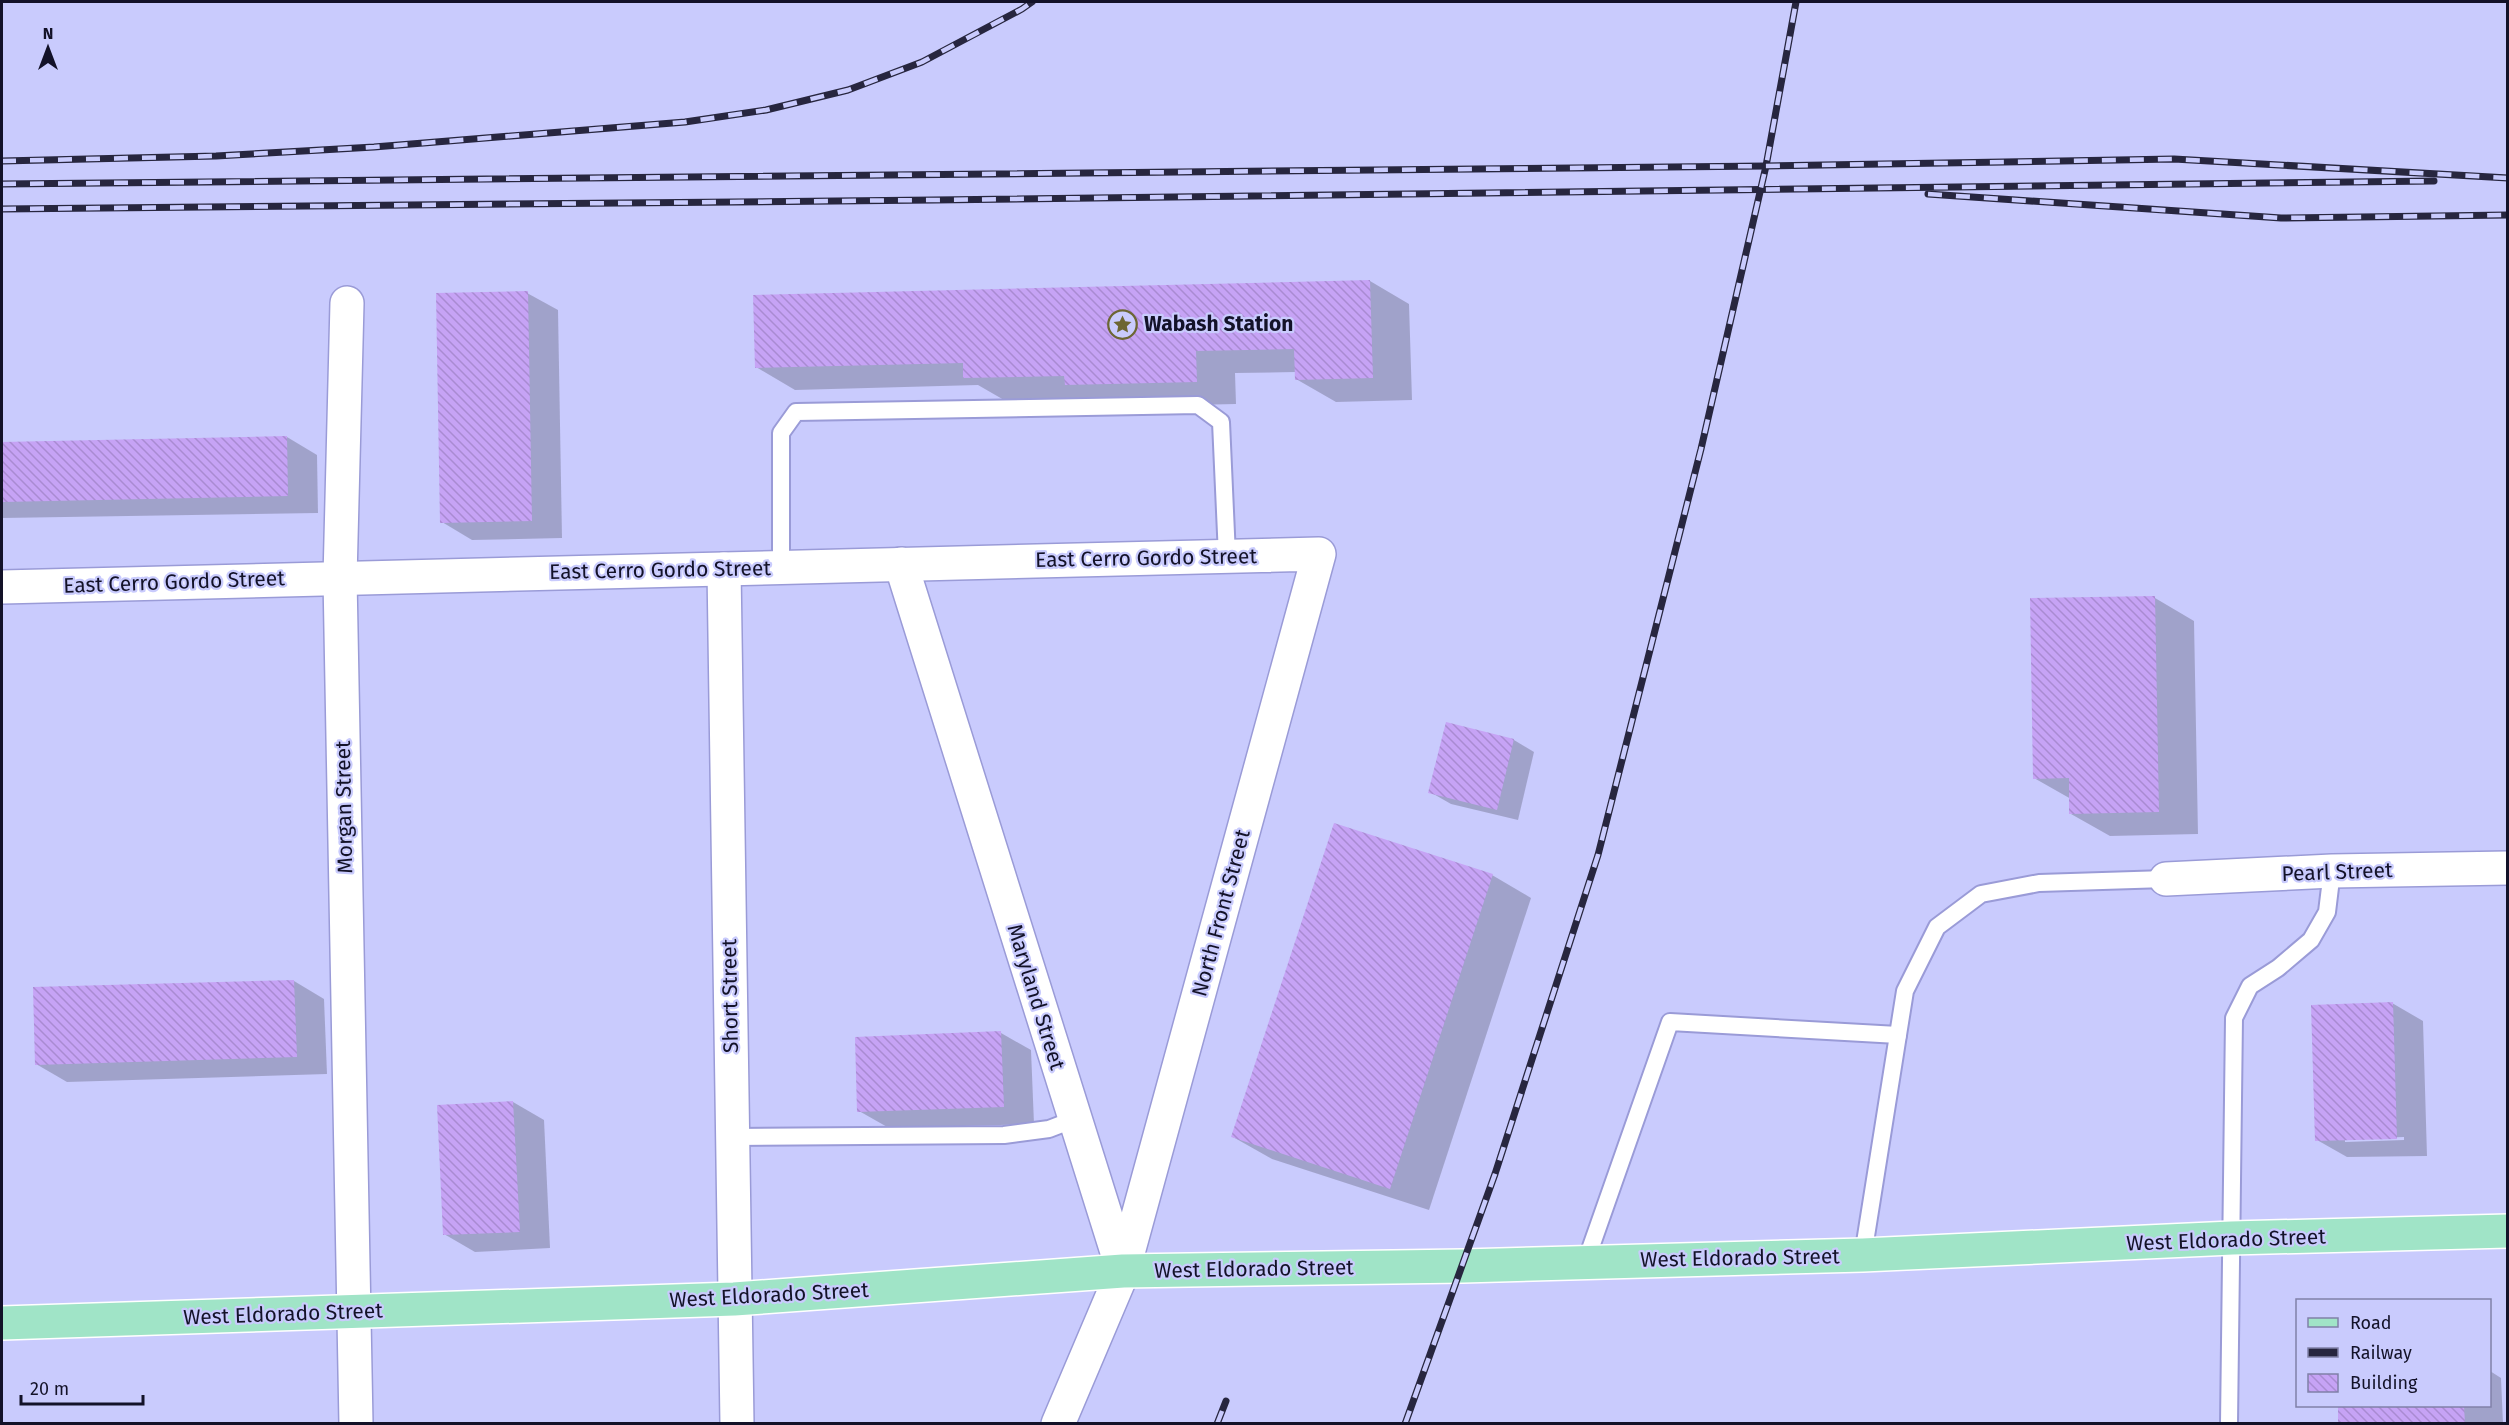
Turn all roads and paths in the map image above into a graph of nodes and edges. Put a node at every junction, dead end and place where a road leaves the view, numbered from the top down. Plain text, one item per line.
1 (347, 303) dead end
2 (1319, 554) joint
3 (1227, 556) junction
4 (901, 564) junction
5 (781, 567) junction
6 (724, 569) junction
7 (340, 578) junction
8 (2, 587) edge
9 (2508, 868) edge
10 (2332, 871) junction
11 (2166, 879) joint
12 (1898, 1035) junction
13 (1075, 1119) junction
14 (732, 1137) junction
15 (2508, 1231) edge
16 (2232, 1238) junction
17 (1863, 1255) junction
18 (1586, 1261) junction
19 (1123, 1271) junction
20 (734, 1299) junction
21 (353, 1312) junction
22 (2, 1323) edge
23 (357, 1424) edge
24 (737, 1424) edge
25 (1058, 1424) edge
26 (2229, 1424) edge

1 - 7 street, Morgan Street
2 - 3 street, East Cerro Gordo Street
2 - 19 street, North Front Street
3 - 4 street, East Cerro Gordo Street
3 - 5 lane
4 - 5 street, East Cerro Gordo Street
4 - 13 street, Maryland Street
5 - 6 street, East Cerro Gordo Street
6 - 7 street, East Cerro Gordo Street
6 - 14 street, Short Street
7 - 8 street, East Cerro Gordo Street
7 - 21 street, Morgan Street
9 - 10 street, Pearl Street
10 - 11 street, Pearl Street
10 - 16 lane
11 - 12 lane
12 - 17 lane
12 - 18 lane
13 - 14 lane
13 - 19 street, Maryland Street
14 - 20 street, Short Street
15 - 16 main road, West Eldorado Street
16 - 17 main road, West Eldorado Street
16 - 26 lane
17 - 18 main road, West Eldorado Street
18 - 19 main road, West Eldorado Street
19 - 20 main road, West Eldorado Street
19 - 25 street
20 - 21 main road, West Eldorado Street
20 - 24 street, Short Street
21 - 22 main road, West Eldorado Street
21 - 23 street, Morgan Street

